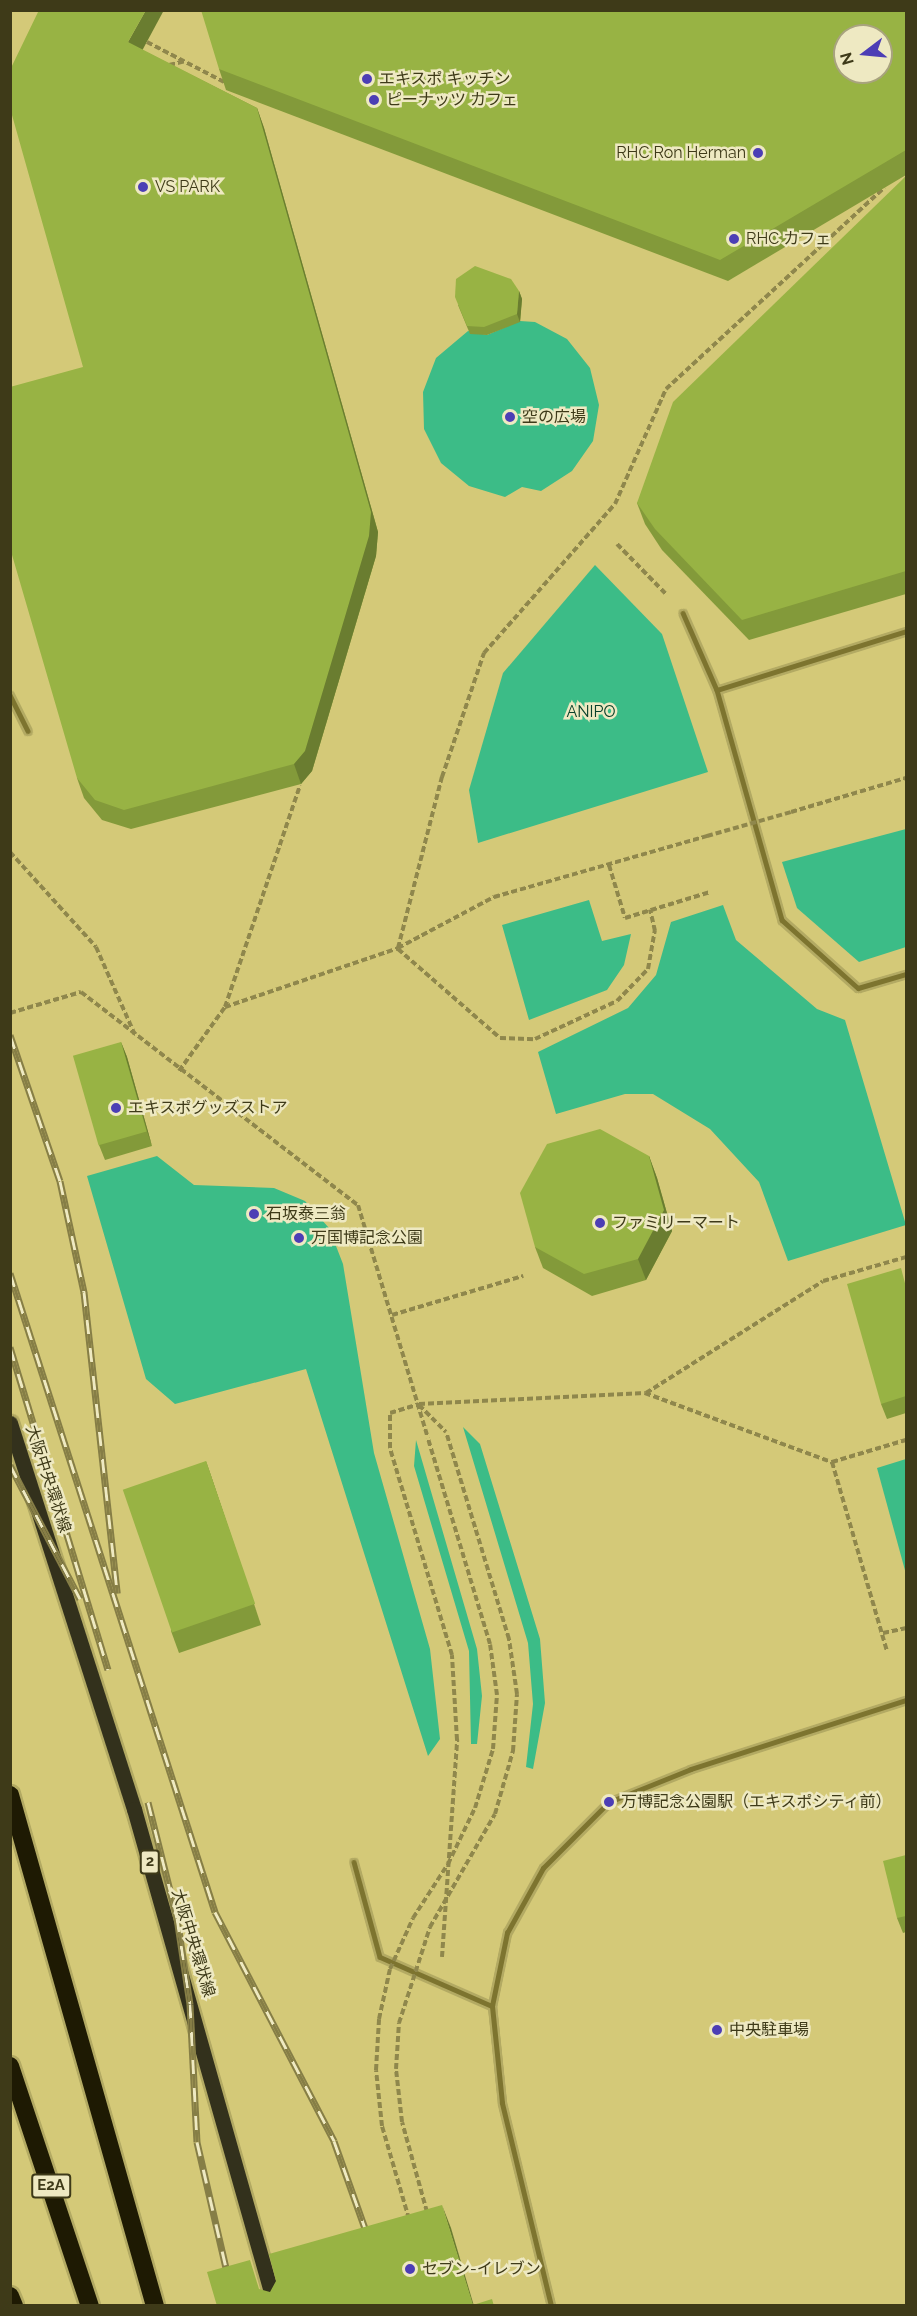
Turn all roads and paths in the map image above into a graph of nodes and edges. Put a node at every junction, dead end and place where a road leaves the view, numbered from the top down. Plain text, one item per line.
1 (147, 42) dead end
2 (186, 61) junction
3 (164, 67) edge
4 (234, 87) edge
5 (890, 182) edge
6 (617, 544) dead end
7 (683, 613) joint
8 (906, 631) edge
9 (717, 690) junction
10 (10, 695) edge
11 (28, 731) dead end
12 (906, 778) edge
13 (300, 785) edge
14 (10, 852) edge
15 (609, 865) junction
16 (710, 892) dead end
17 (650, 910) junction
18 (398, 948) junction
19 (906, 974) edge
20 (225, 1007) junction
21 (10, 1013) edge
22 (135, 1036) junction
23 (179, 1071) junction
24 (906, 1257) edge
25 (523, 1276) dead end
26 (392, 1315) junction
27 (645, 1393) junction
28 (419, 1404) junction
29 (10, 1423) edge
30 (906, 1440) edge
31 (832, 1462) junction
32 (906, 1628) edge
33 (883, 1633) junction
34 (887, 1651) dead end
35 (906, 1700) edge
36 (10, 1795) edge
37 (354, 1862) dead end
38 (441, 1961) dead end
39 (492, 2006) junction
40 (10, 2066) edge
41 (426, 2219) edge
42 (417, 2229) edge
43 (10, 2296) edge
44 (14, 2306) edge
45 (90, 2306) edge
46 (155, 2306) edge
47 (275, 2306) edge
48 (551, 2306) edge

1 - 2 path
2 - 3 path
2 - 4 path
5 - 18 path
6 - 7 path
7 - 9 lane
8 - 9 lane
9 - 19 lane
10 - 11 lane
12 - 15 path, bridge
13 - 20 path
14 - 22 path
15 - 17 path
15 - 18 path
16 - 17 path
17 - 18 path
18 - 20 path
20 - 23 path
21 - 22 path
22 - 23 path
23 - 26 path
24 - 27 path
25 - 26 path
26 - 28 path
27 - 28 path
27 - 31 path
28 - 38 path
28 - 41 path, bridge
28 - 42 path, bridge
29 - 47 main road, 大阪中央環状線 / 2
30 - 31 path
31 - 33 path
32 - 33 path
33 - 34 path
35 - 39 lane
36 - 46 highway
37 - 39 lane
39 - 48 lane
40 - 45 highway, E2A
43 - 44 highway

